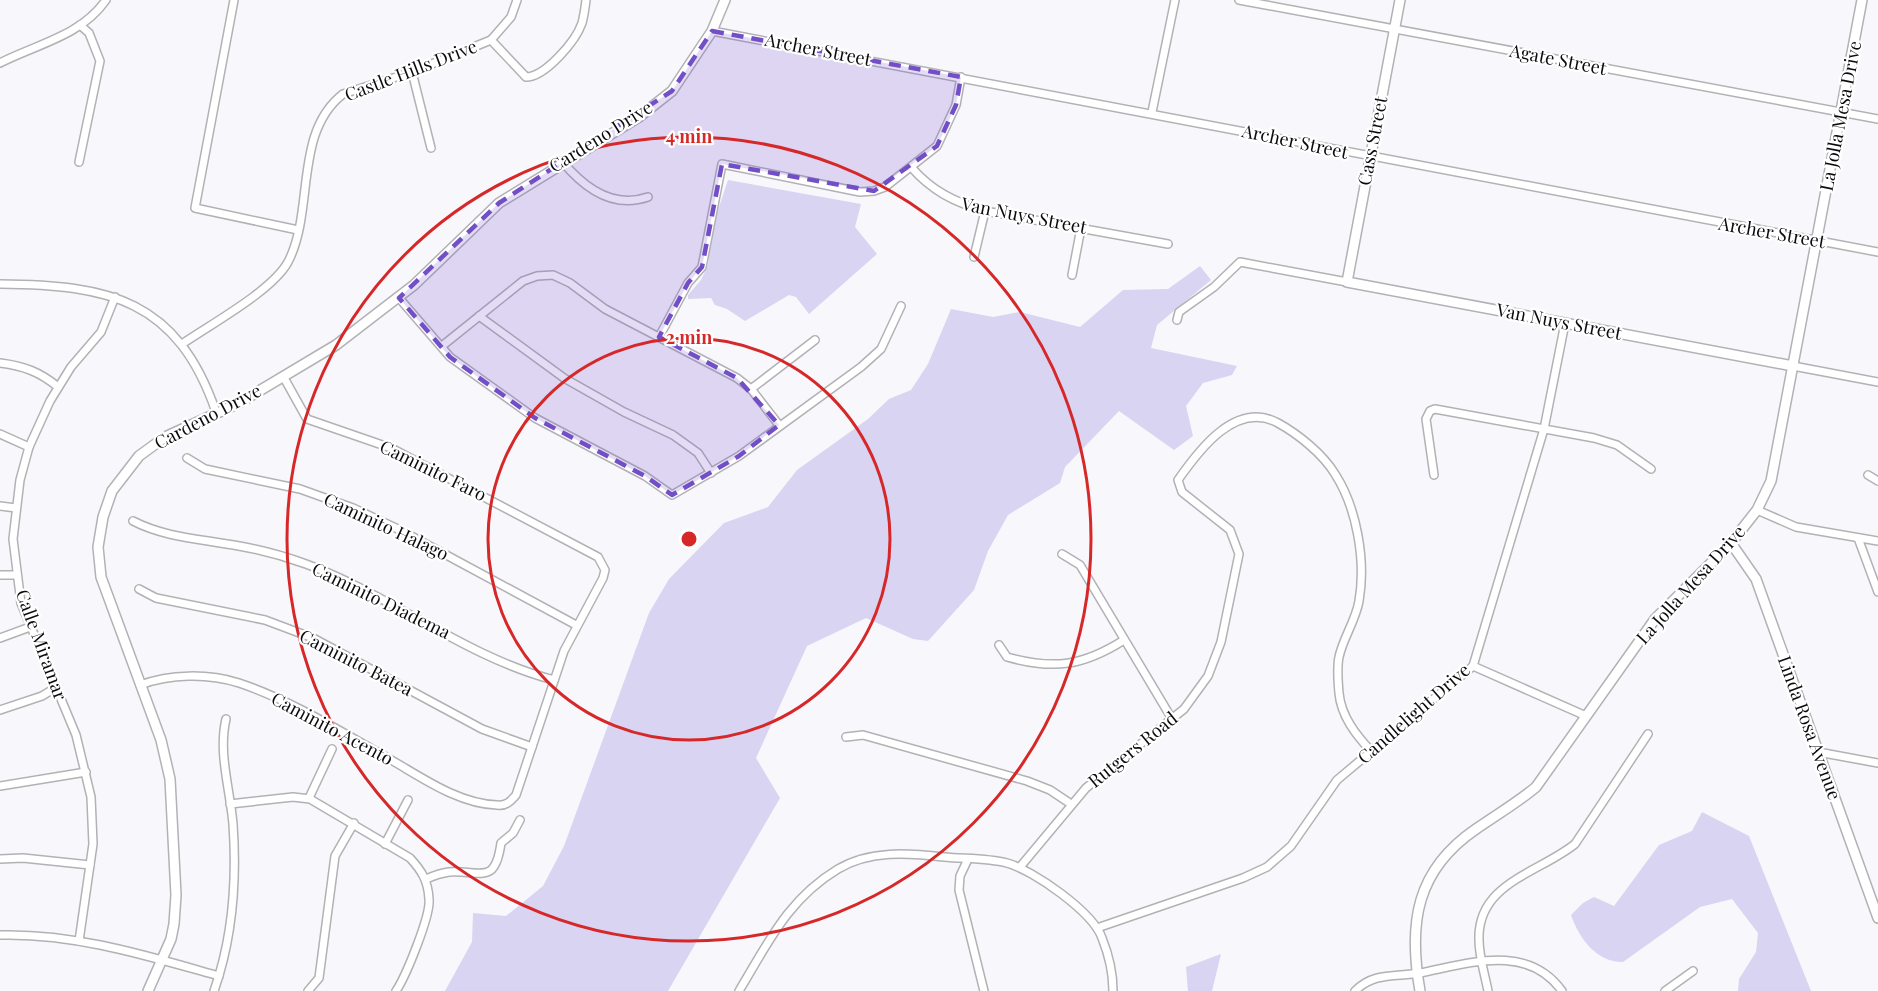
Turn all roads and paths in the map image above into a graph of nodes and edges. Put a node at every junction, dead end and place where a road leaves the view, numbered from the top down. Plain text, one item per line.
1 (106, 0) edge
2 (234, 0) edge
3 (517, 0) edge
4 (586, 0) edge
5 (725, 0) edge
6 (1175, 0) edge
7 (1239, 0) edge
8 (1400, 0) edge
9 (1862, 0) edge
10 (80, 25) junction
11 (1394, 29) junction
12 (712, 31) junction
13 (491, 40) junction
14 (0, 63) edge
15 (412, 72) junction
16 (961, 77) junction
17 (1152, 112) junction
18 (1842, 113) junction
19 (1878, 120) edge
20 (431, 148) dead end
21 (1369, 157) junction
22 (562, 161) junction
23 (79, 162) dead end
24 (911, 166) junction
25 (648, 197) dead end
26 (985, 211) junction
27 (1081, 228) junction
28 (298, 230) junction
29 (1817, 241) junction
30 (1168, 244) dead end
31 (1878, 252) edge
32 (974, 257) dead end
33 (1072, 275) dead end
34 (1347, 282) junction
35 (0, 284) edge
36 (115, 297) junction
37 (399, 298) junction
38 (901, 306) dead end
39 (479, 316) junction
40 (1177, 320) dead end
41 (1565, 323) junction
42 (659, 337) junction
43 (815, 340) dead end
44 (182, 344) junction
45 (442, 346) junction
46 (0, 363) edge
47 (1793, 366) junction
48 (283, 376) junction
49 (1878, 381) edge
50 (58, 387) junction
51 (751, 389) junction
52 (216, 412) junction
53 (779, 425) junction
54 (1544, 429) junction
55 (0, 434) edge
56 (29, 447) junction
57 (187, 458) dead end
58 (1651, 469) dead end
59 (711, 473) junction
60 (1434, 475) dead end
61 (1868, 475) dead end
62 (1878, 481) edge
63 (0, 506) edge
64 (16, 508) junction
65 (1757, 510) junction
66 (133, 521) dead end
67 (1858, 538) junction
68 (1878, 541) edge
69 (1731, 543) junction
70 (1062, 554) dead end
71 (0, 575) edge
72 (16, 575) junction
73 (139, 589) dead end
74 (1878, 592) edge
75 (576, 625) junction
76 (30, 627) junction
77 (0, 638) edge
78 (1124, 640) junction
79 (999, 645) dead end
80 (1473, 666) junction
81 (554, 680) junction
82 (140, 685) junction
83 (55, 688) junction
84 (0, 710) edge
85 (1586, 716) junction
86 (226, 719) dead end
87 (1172, 719) junction
88 (1648, 734) dead end
89 (846, 737) dead end
90 (532, 747) junction
91 (332, 749) dead end
92 (1371, 751) junction
93 (1818, 752) junction
94 (1878, 763) edge
95 (86, 772) junction
96 (0, 786) edge
97 (309, 798) junction
98 (408, 800) dead end
99 (230, 804) junction
100 (1071, 804) junction
101 (520, 820) dead end
102 (354, 823) junction
103 (385, 844) junction
104 (0, 859) edge
105 (968, 859) junction
106 (90, 865) junction
107 (1020, 867) junction
108 (426, 879) junction
109 (1878, 918) edge
110 (1097, 928) junction
111 (0, 935) edge
112 (79, 941) junction
113 (1482, 959) junction
114 (162, 961) junction
115 (1693, 971) dead end
116 (1417, 973) junction
117 (219, 976) junction
118 (148, 991) edge
119 (214, 991) edge
120 (308, 991) edge
121 (396, 991) edge
122 (739, 991) edge
123 (984, 991) edge
124 (1113, 991) edge
125 (1355, 991) edge
126 (1420, 991) edge
127 (1488, 991) edge
128 (1562, 991) edge
129 (1665, 991) edge

1 - 10 street
2 - 28 street
3 - 13 street, Castle Hills Drive
4 - 13 street
5 - 12 street, Cardeno Drive
6 - 17 street
7 - 11 street, Agate Street
8 - 11 street, Cass Street
9 - 18 street, La Jolla Mesa Drive
10 - 14 street
10 - 23 street
11 - 18 street, Agate Street
11 - 21 street, Cass Street
12 - 16 street, Archer Street
12 - 22 street, Cardeno Drive
13 - 15 street, Castle Hills Drive
15 - 20 street
15 - 28 street, Castle Hills Drive
16 - 17 street, Archer Street
16 - 24 street
17 - 21 street, Archer Street
18 - 19 street, Agate Street
18 - 29 street, La Jolla Mesa Drive
21 - 29 street, Archer Street
21 - 34 street, Cass Street
22 - 25 street
22 - 37 street, Cardeno Drive
24 - 26 street, Van Nuys Street
24 - 42 street
26 - 27 street, Van Nuys Street
26 - 32 street
27 - 30 street, Van Nuys Street
27 - 33 street
28 - 44 street, Castle Hills Drive
29 - 31 street, Archer Street
29 - 47 street, La Jolla Mesa Drive
34 - 40 street, Van Nuys Street
34 - 41 street, Van Nuys Street
35 - 36 street
36 - 44 street
36 - 50 street, Calle Miramar
37 - 45 street
37 - 48 street, Cardeno Drive
38 - 53 street
39 - 42 street
39 - 45 street
39 - 59 street
41 - 47 street, Van Nuys Street
41 - 54 street, Candlelight Drive
42 - 51 street
43 - 51 street
44 - 52 street
45 - 59 street
46 - 50 street
47 - 49 street, Van Nuys Street
47 - 65 street, La Jolla Mesa Drive
48 - 52 street, Cardeno Drive
48 - 75 street, Caminito Faro
50 - 56 street, Calle Miramar
51 - 53 street
52 - 82 street, Cardeno Drive
53 - 59 street
54 - 58 street
54 - 60 street
54 - 80 street, Candlelight Drive
55 - 56 street
56 - 64 street, Calle Miramar
57 - 75 street, Caminito Halago
61 - 62 street
63 - 64 street
64 - 72 street, Calle Miramar
65 - 67 street
65 - 69 street, La Jolla Mesa Drive
66 - 81 street, Caminito Diadema
67 - 68 street
67 - 74 street
69 - 85 street, La Jolla Mesa Drive
69 - 93 street, Linda Rosa Avenue
70 - 78 street
71 - 72 street
72 - 76 street, Calle Miramar
73 - 90 street, Caminito Batea
75 - 81 street
76 - 77 street
76 - 83 street, Calle Miramar
78 - 79 street
78 - 87 street
80 - 85 street
80 - 92 street, Candlelight Drive
81 - 90 street
82 - 90 street, Caminito Acento
82 - 114 street, Cardeno Drive
83 - 84 street
83 - 95 street, Calle Miramar
85 - 116 street, La Jolla Mesa Drive
86 - 99 street
87 - 92 street, Rutgers Road
87 - 100 street, Rutgers Road
88 - 113 street
89 - 100 street
91 - 97 street
92 - 110 street, Candlelight Drive
93 - 94 street
93 - 109 street, Linda Rosa Avenue
95 - 96 street
95 - 106 street, Calle Miramar
97 - 99 street
97 - 102 street
98 - 103 street
99 - 117 street
100 - 107 street, Rutgers Road
101 - 108 street
102 - 103 street
102 - 120 street
103 - 108 street
104 - 106 street
105 - 107 street
105 - 122 street
105 - 123 street
106 - 112 street, Calle Miramar
107 - 110 street
108 - 121 street
110 - 124 street
111 - 112 street
112 - 114 street
113 - 116 street
113 - 127 street
113 - 128 street
114 - 117 street
114 - 118 street, Cardeno Drive
115 - 129 street
116 - 125 street
116 - 126 street, La Jolla Mesa Drive
117 - 119 street

